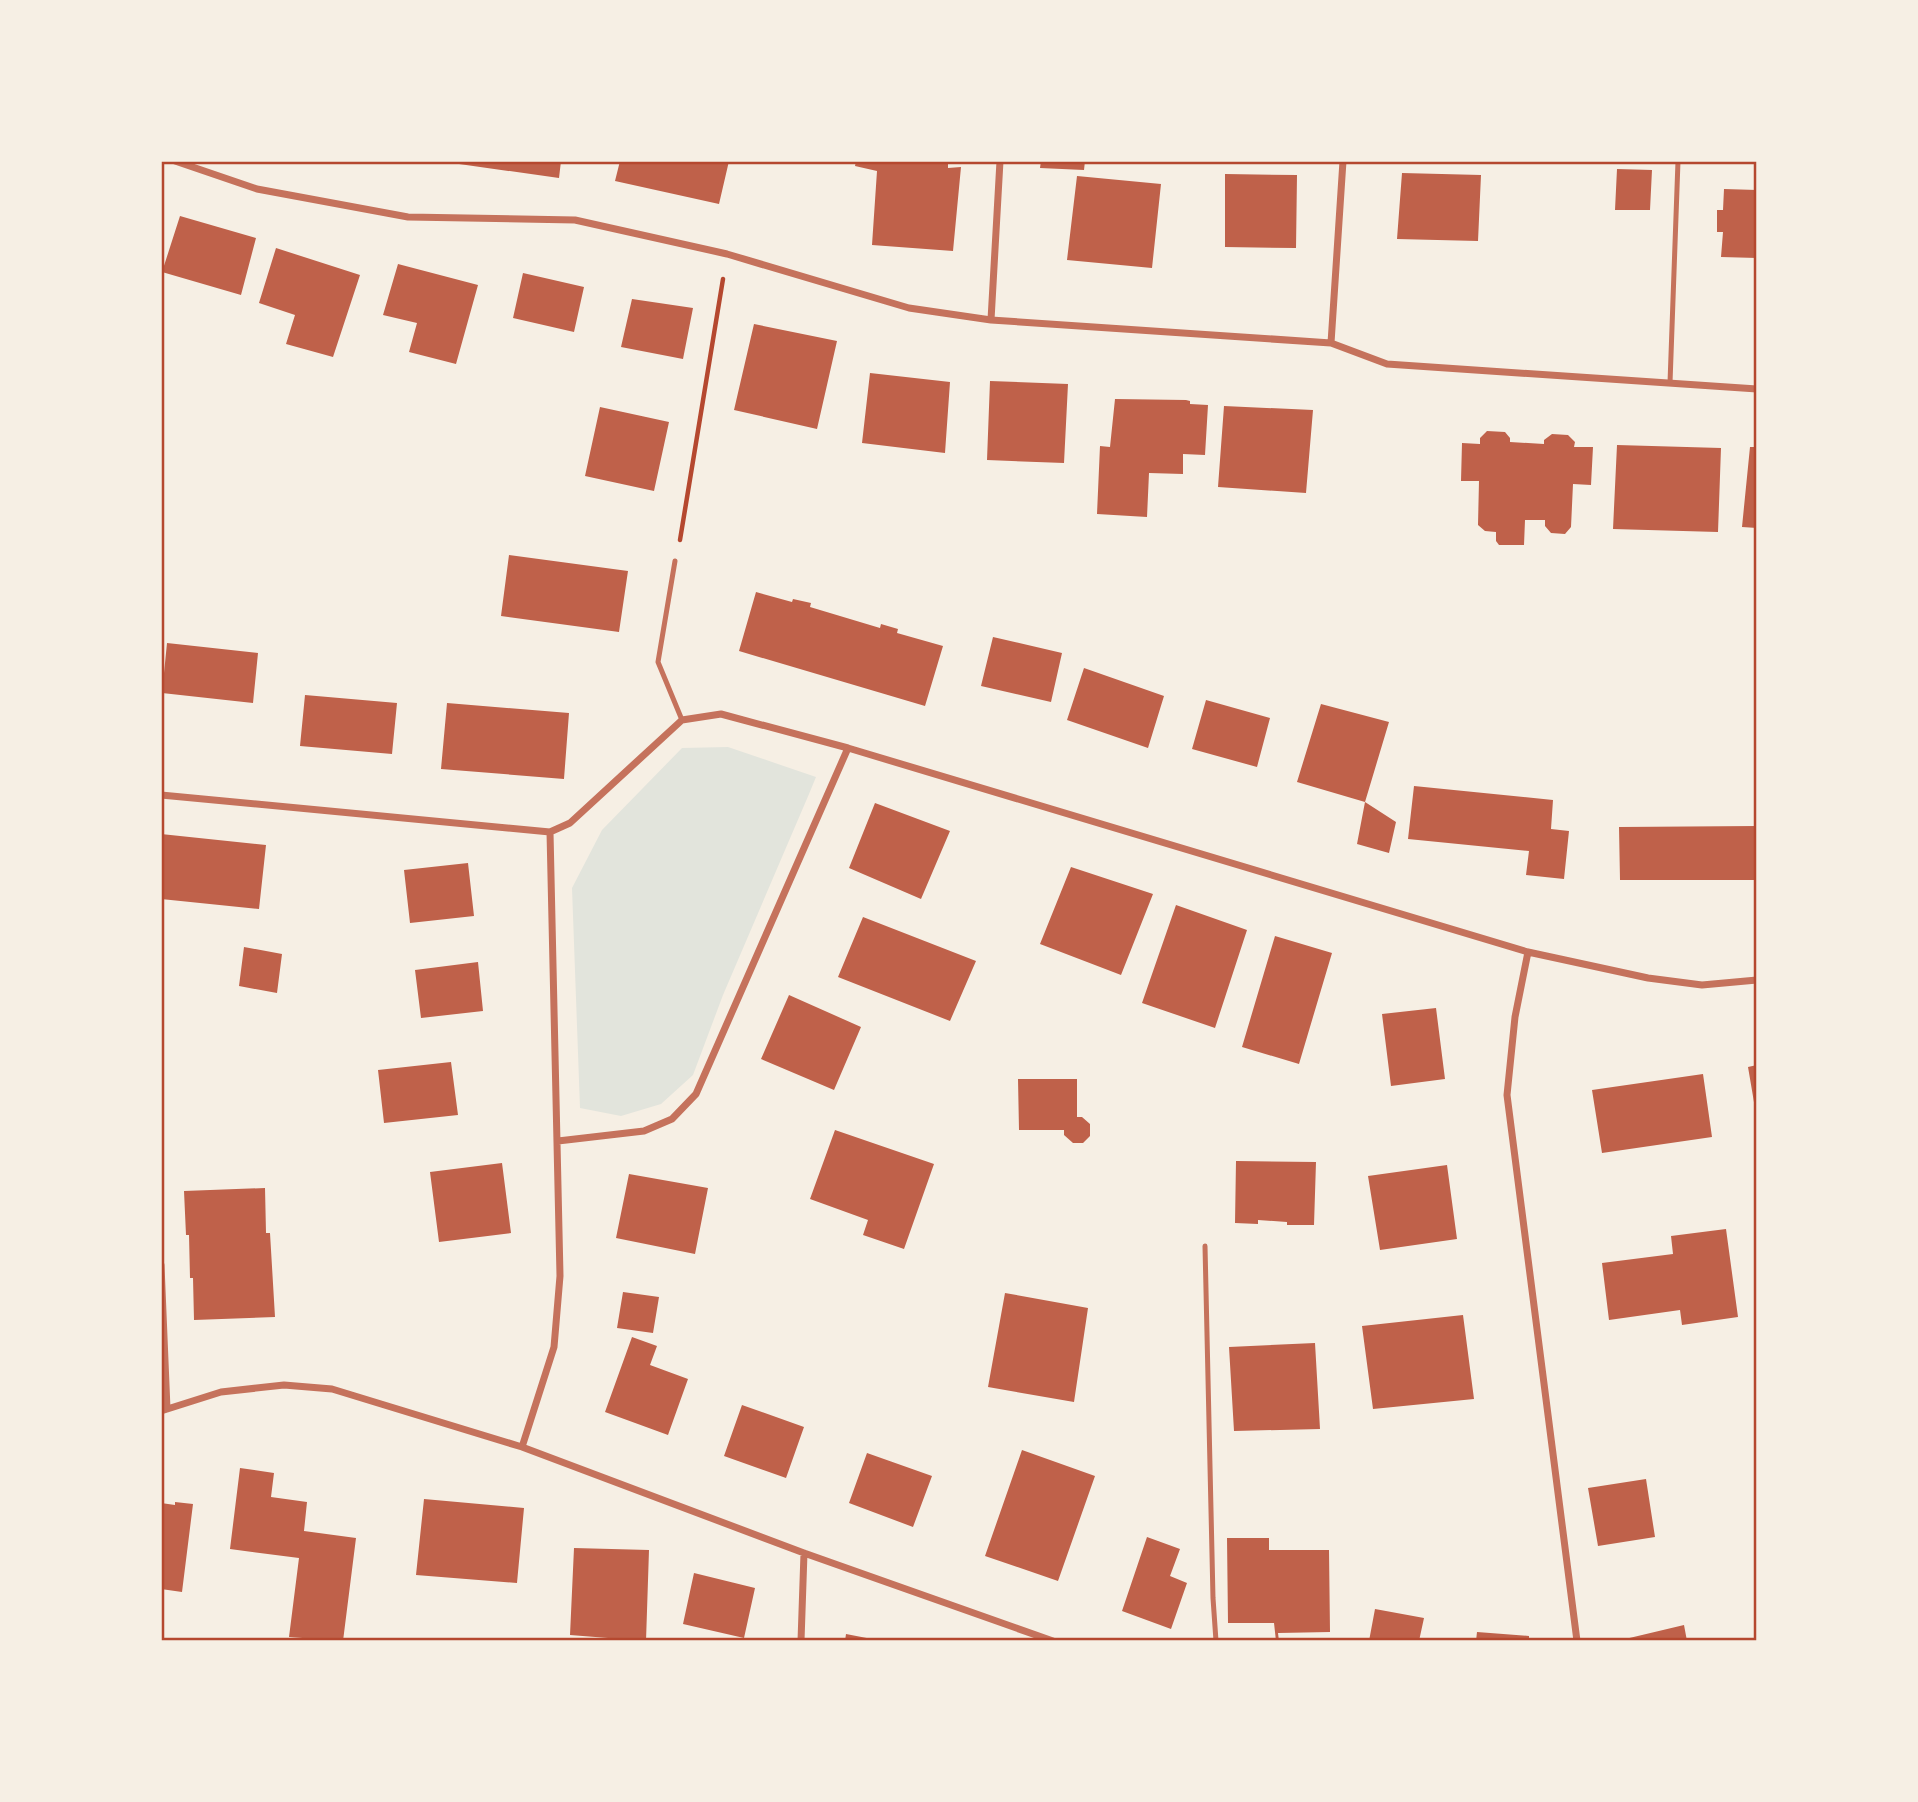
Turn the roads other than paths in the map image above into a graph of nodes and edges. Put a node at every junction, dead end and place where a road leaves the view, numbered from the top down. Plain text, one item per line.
1 (176, 161) edge
2 (1000, 161) edge
3 (1343, 161) edge
4 (1678, 161) edge
5 (991, 320) junction
6 (1331, 343) junction
7 (1670, 383) junction
8 (1757, 389) edge
9 (676, 561) road end
10 (682, 720) junction
11 (848, 748) junction
12 (161, 795) edge
13 (550, 832) junction
14 (1528, 952) junction
15 (1757, 980) edge
16 (558, 1141) junction
17 (1205, 1246) dead end
18 (161, 1265) edge
19 (164, 1410) edge
20 (522, 1447) junction
21 (804, 1553) junction
22 (801, 1641) edge
23 (1053, 1641) edge
24 (1216, 1641) edge
25 (1577, 1641) edge

1 - 5 street
2 - 5 street
3 - 6 street
4 - 7 lane
5 - 6 street
6 - 7 street
7 - 8 street
9 - 10 lane
10 - 11 street
10 - 13 street
11 - 14 street
11 - 16 street
12 - 13 street
13 - 16 street
14 - 15 street
14 - 25 street
16 - 20 street
17 - 24 lane
18 - 19 street
19 - 20 street
20 - 21 street
21 - 22 street
21 - 23 street

